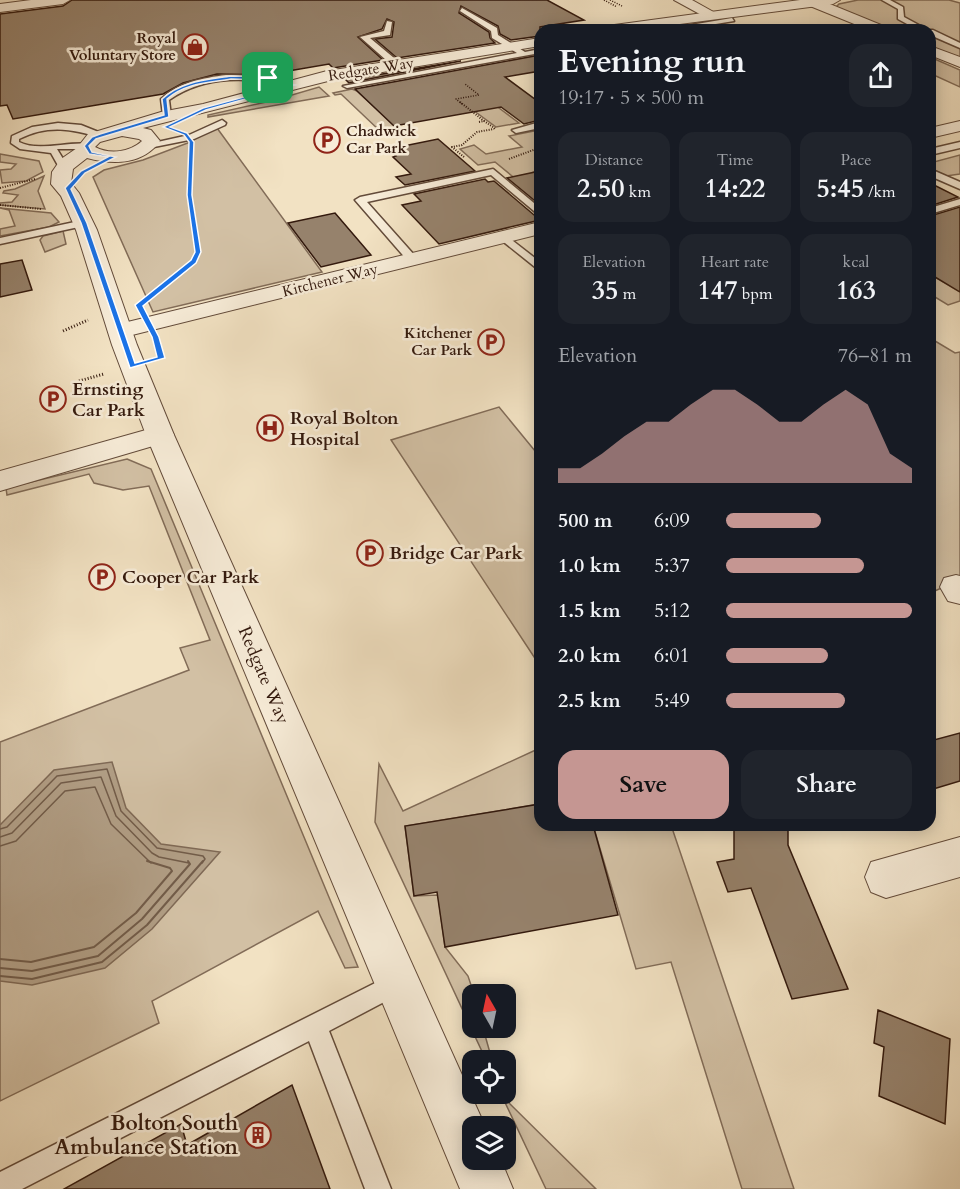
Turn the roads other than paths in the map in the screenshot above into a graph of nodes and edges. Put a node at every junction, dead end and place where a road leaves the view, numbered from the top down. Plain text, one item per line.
1 (63, 0) edge
2 (681, 0) edge
3 (834, 0) edge
4 (885, 0) edge
5 (811, 2) edge
6 (17, 3) edge
7 (0, 8) edge
8 (462, 10) dead end
9 (712, 15) junction
10 (732, 20) dead end
11 (389, 22) dead end
12 (649, 24) edge
13 (705, 24) edge
14 (866, 24) edge
15 (912, 24) edge
16 (936, 35) edge
17 (534, 44) edge
18 (960, 46) edge
19 (518, 50) junction
20 (534, 51) edge
21 (936, 52) edge
22 (960, 62) edge
23 (397, 65) junction
24 (446, 69) junction
25 (460, 81) road end
26 (293, 85) junction
27 (347, 86) dead end
28 (204, 109) junction
29 (167, 116) junction
30 (222, 123) dead end
31 (960, 126) edge
32 (534, 127) edge
33 (516, 130) dead end
34 (936, 130) edge
35 (107, 134) junction
36 (149, 141) junction
37 (960, 145) edge
38 (41, 147) junction
39 (87, 148) junction
40 (936, 151) edge
41 (114, 157) junction
42 (936, 175) edge
43 (53, 186) junction
44 (960, 186) edge
45 (960, 202) edge
46 (534, 208) edge
47 (936, 209) edge
48 (84, 223) junction
49 (534, 230) edge
50 (504, 237) junction
51 (0, 241) edge
52 (412, 259) junction
53 (534, 263) edge
54 (134, 327) junction
55 (160, 435) junction
56 (0, 481) edge
57 (960, 857) edge
58 (886, 877) dead end
59 (397, 983) junction
60 (315, 1026) junction
61 (462, 1133) edge
62 (478, 1170) edge
63 (0, 1186) edge
64 (378, 1189) edge
65 (487, 1189) edge

1 - 6 street
2 - 9 street
3 - 5 street
4 - 15 lane
5 - 9 street
5 - 14 street
6 - 7 street
8 - 19 lane
9 - 12 street
10 - 13 lane
11 - 23 lane
16 - 18 lane
17 - 19 street, Redgate Way
19 - 20 lane
19 - 23 street, Redgate Way
19 - 24 lane
21 - 22 street
23 - 26 street, Redgate Way
24 - 25 lane
24 - 27 lane
26 - 28 street, Redgate Way
26 - 29 lane
28 - 29 street, Redgate Way
28 - 36 street, Redgate Way
29 - 35 street, Redgate Way
30 - 36 lane
31 - 34 street
32 - 33 lane
35 - 36 street
35 - 38 lane
35 - 39 street, Redgate Way
36 - 41 street, Redgate Way
37 - 40 lane
38 - 39 lane
38 - 43 lane
39 - 41 street
39 - 43 street, Redgate Way
41 - 43 street, Redgate Way
42 - 44 lane
43 - 48 street, Redgate Way
45 - 47 lane
46 - 52 lane
48 - 51 lane
48 - 54 street, Redgate Way
49 - 50 street, Kitchener Way
50 - 52 street, Kitchener Way
50 - 53 lane
52 - 54 street, Kitchener Way
54 - 55 street, Redgate Way
55 - 56 street
55 - 59 street, Redgate Way
57 - 58 street
59 - 60 lane
59 - 61 street, Redgate Way
60 - 63 lane
60 - 64 lane
62 - 65 street, Redgate Way

